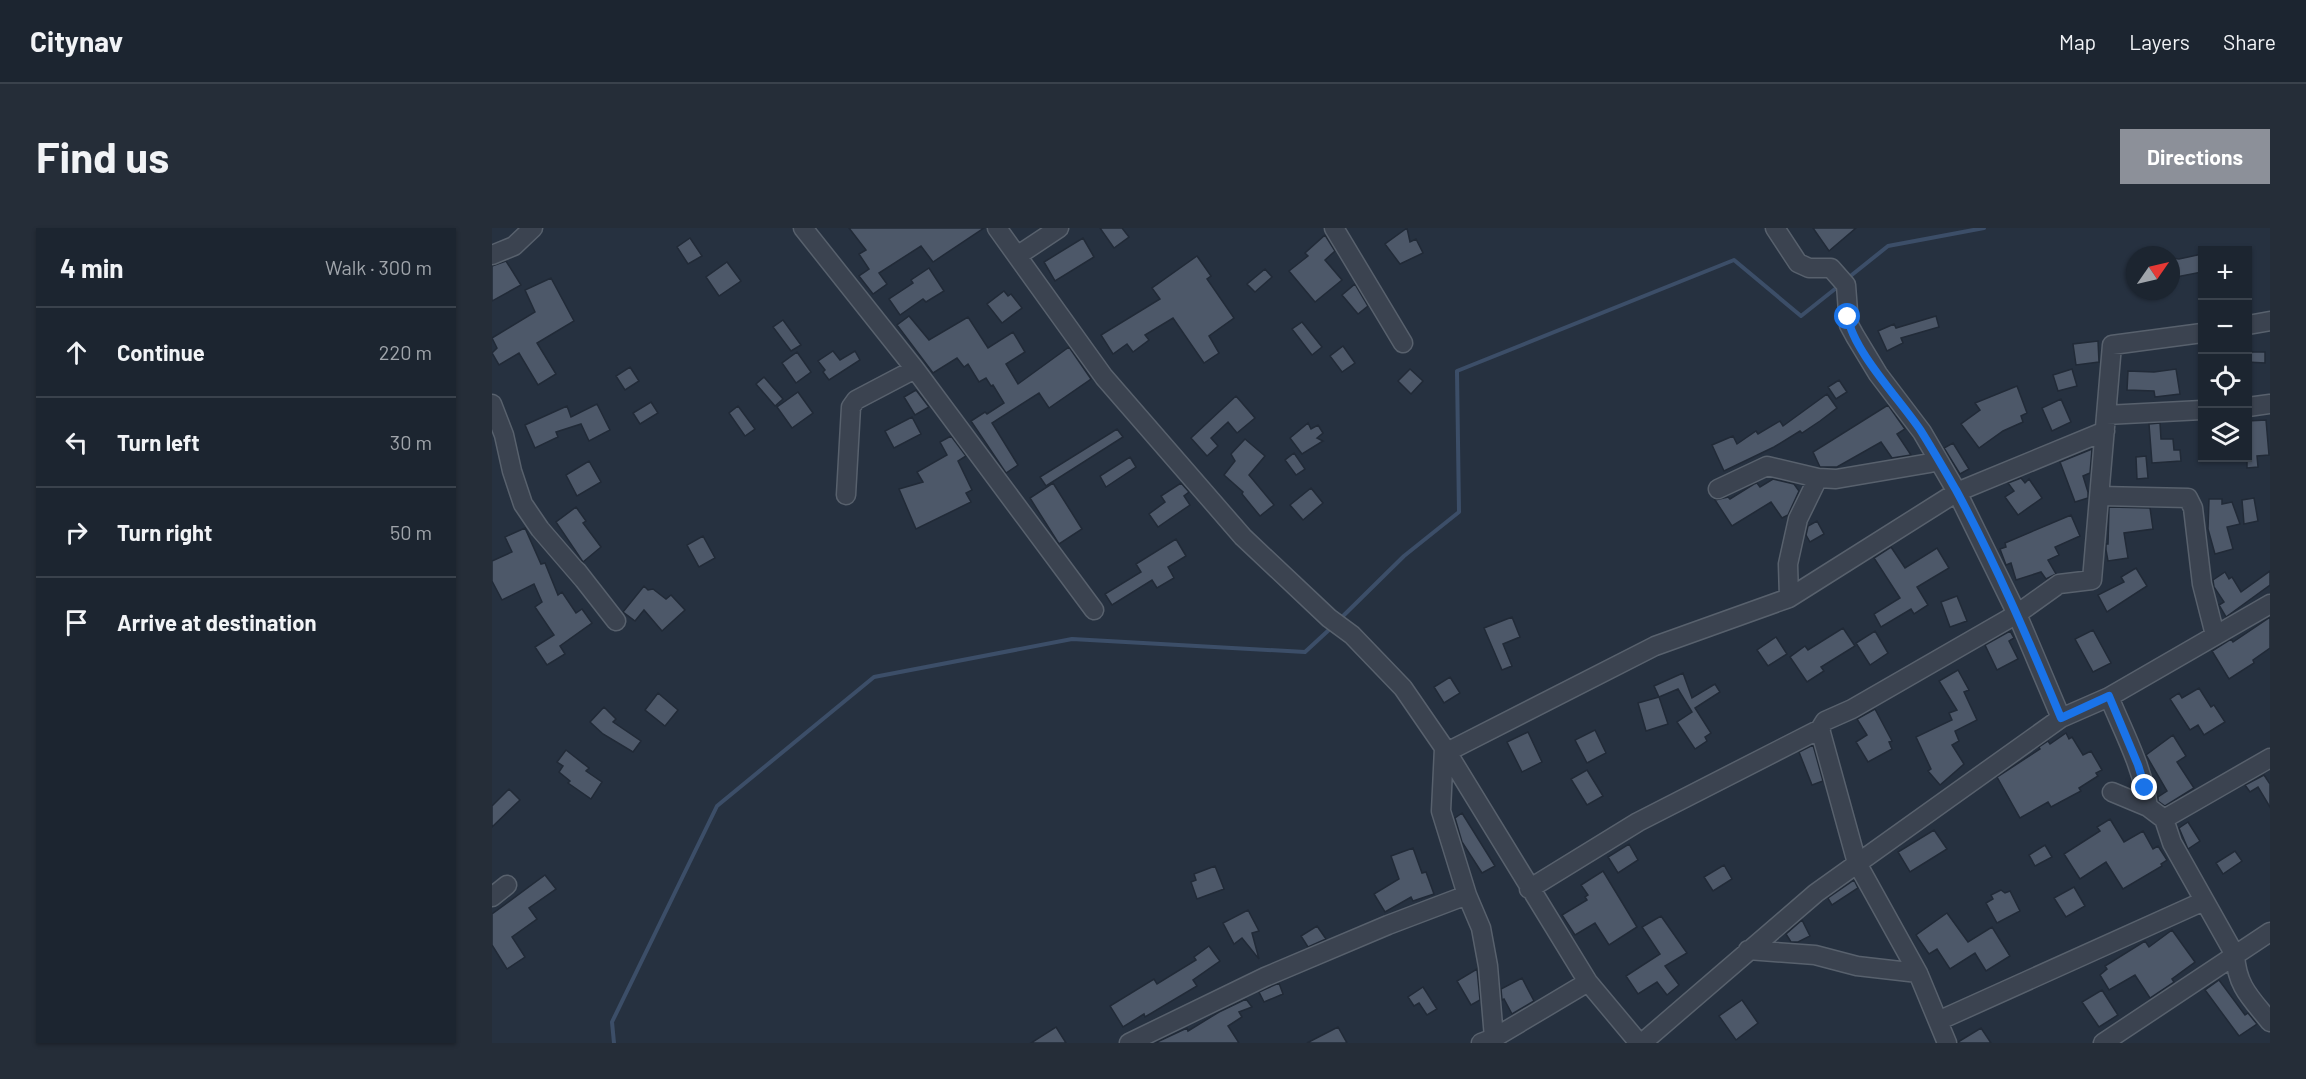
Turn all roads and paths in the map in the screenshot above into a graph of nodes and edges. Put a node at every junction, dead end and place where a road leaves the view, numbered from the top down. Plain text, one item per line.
1 (534, 228) edge
2 (803, 228) edge
3 (997, 228) edge
4 (1059, 228) edge
5 (1334, 228) edge
6 (1775, 228) edge
7 (492, 255) edge
8 (1017, 256) junction
9 (2270, 321) edge
10 (2252, 324) edge
11 (2198, 334) edge
12 (1403, 343) dead end
13 (915, 369) junction
14 (1878, 374) junction
15 (1898, 399) junction
16 (492, 404) edge
17 (2270, 404) edge
18 (2252, 406) edge
19 (2198, 411) edge
20 (2106, 423) junction
21 (1930, 463) junction
22 (1818, 478) junction
23 (1718, 489) dead end
24 (1957, 492) junction
25 (846, 495) dead end
26 (2100, 496) junction
27 (1789, 598) junction
28 (2270, 604) edge
29 (1094, 610) dead end
30 (2017, 614) junction
31 (616, 621) dead end
32 (2215, 635) junction
33 (2109, 696) junction
34 (2061, 718) junction
35 (1820, 729) junction
36 (1445, 750) junction
37 (2270, 758) edge
38 (2112, 792) dead end
39 (2148, 807) junction
40 (2164, 819) junction
41 (1857, 863) junction
42 (507, 885) dead end
43 (1529, 889) junction
44 (1467, 895) junction
45 (492, 897) edge
46 (2205, 901) junction
47 (2270, 932) edge
48 (1748, 950) junction
49 (2235, 955) junction
50 (1918, 973) junction
51 (1588, 982) junction
52 (1938, 1021) junction
53 (2270, 1022) edge
54 (2128, 1034) edge
55 (1487, 1040) edge
56 (1129, 1043) edge
57 (1641, 1043) edge
58 (1947, 1043) edge
59 (2103, 1043) edge

1 - 7 street
2 - 13 street
3 - 8 street
4 - 8 street
5 - 12 street
6 - 14 street
8 - 36 street
9 - 10 street
11 - 20 street
13 - 25 street
13 - 29 street
14 - 15 street
14 - 21 street
15 - 21 street
15 - 24 street
16 - 31 street
17 - 18 street
19 - 20 street
20 - 24 street
20 - 26 street
21 - 22 street
22 - 23 street
22 - 27 street
24 - 27 street
24 - 30 street
26 - 30 street
26 - 32 street
27 - 36 street
28 - 32 street
30 - 34 street
30 - 35 street
32 - 33 street
33 - 34 street
33 - 39 street
34 - 41 street
35 - 41 street
35 - 43 street
36 - 43 street
36 - 44 street
37 - 40 street
38 - 39 street
39 - 40 street
40 - 46 street
41 - 48 street
41 - 50 street
42 - 45 street
43 - 51 street
44 - 55 street
44 - 56 street
46 - 49 street
46 - 52 street
47 - 49 street
48 - 50 street
48 - 57 street
49 - 53 street
49 - 54 street
50 - 52 street
51 - 55 street
51 - 57 street
52 - 58 street
54 - 59 street

